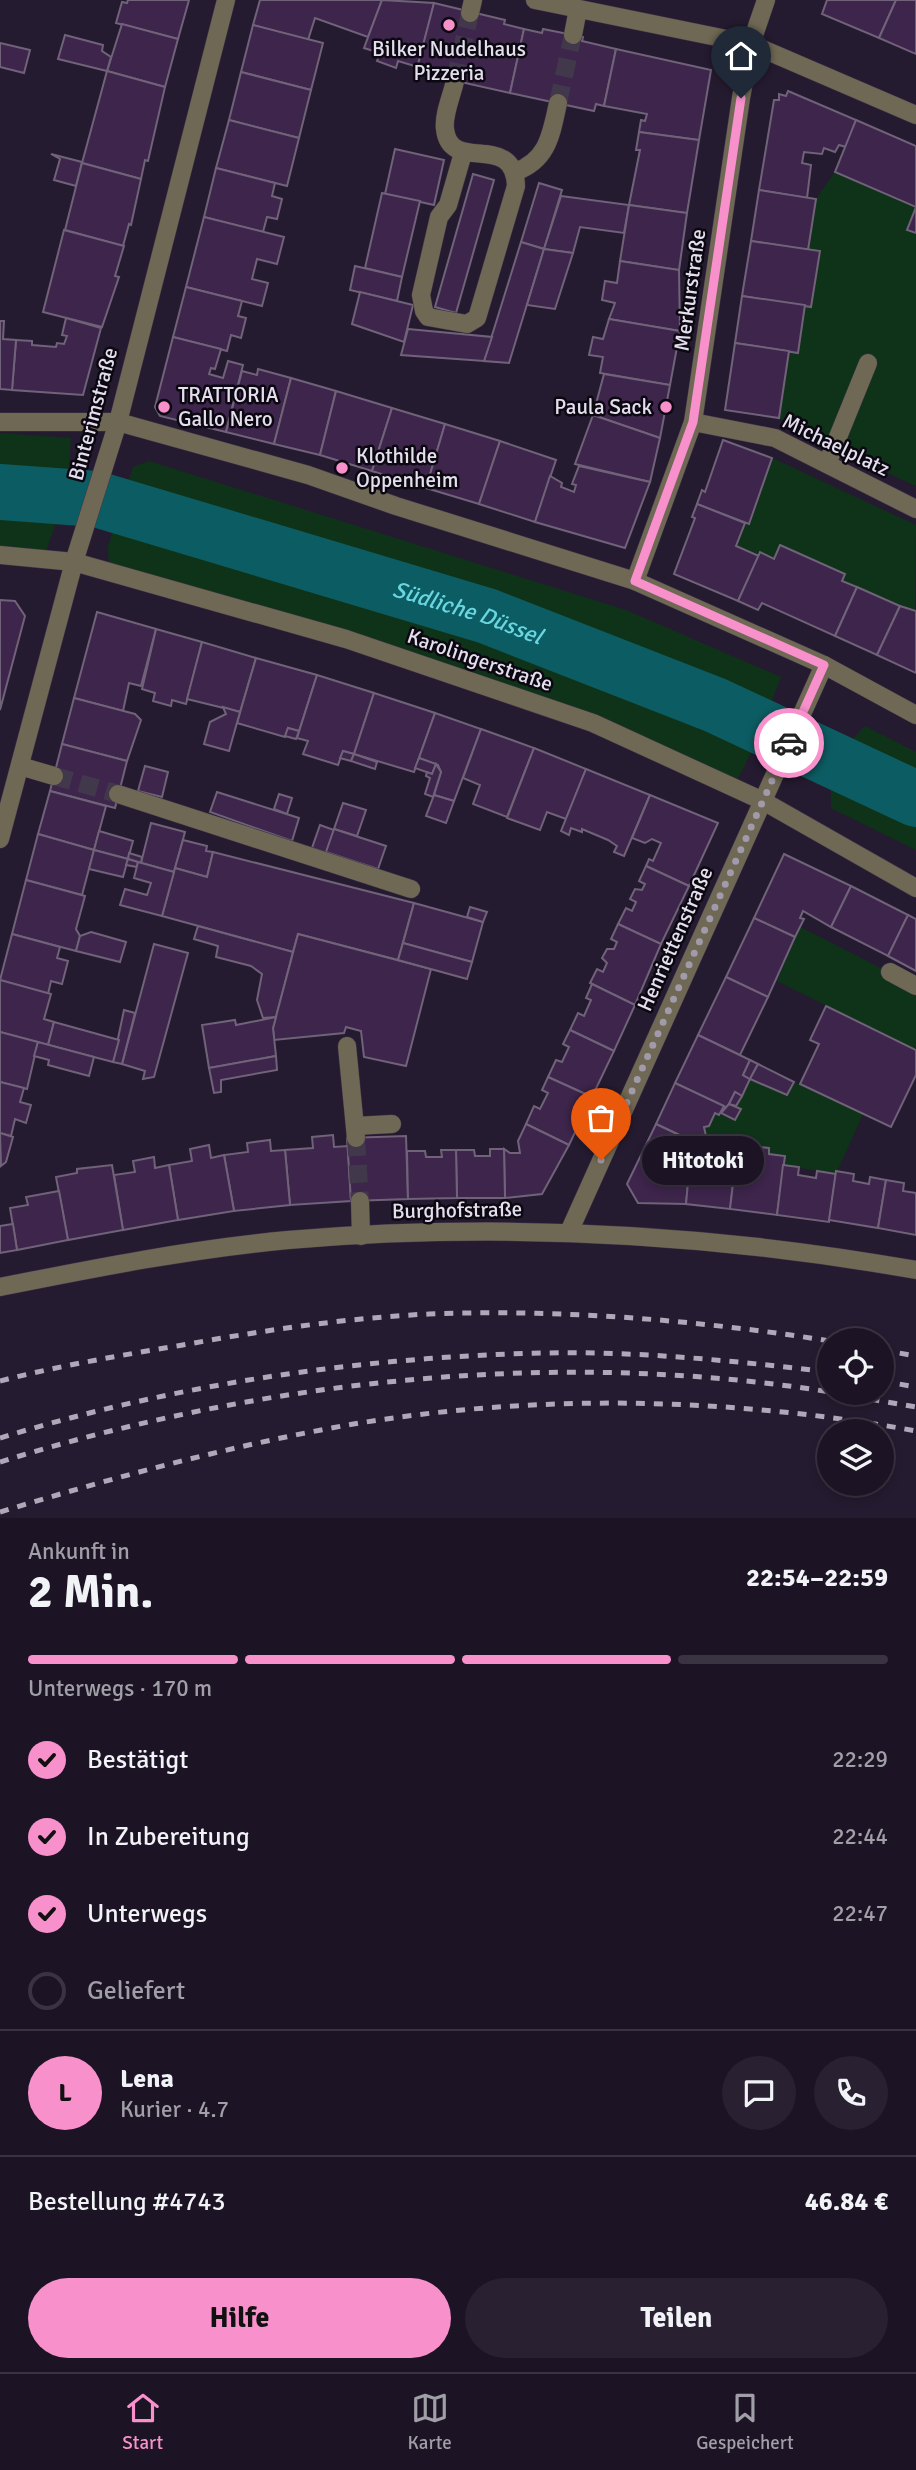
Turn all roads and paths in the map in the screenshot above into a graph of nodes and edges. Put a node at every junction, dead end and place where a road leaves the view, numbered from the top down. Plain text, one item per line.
1 (226, 0) edge
2 (535, 0) edge
3 (766, 0) edge
4 (578, 9) junction
5 (573, 35) tunnel mouth
6 (751, 44) junction
7 (455, 81) tunnel mouth
8 (558, 103) tunnel mouth
9 (916, 115) edge
10 (463, 153) junction
11 (515, 172) junction
12 (867, 363) dead end
13 (0, 422) edge
14 (118, 422) junction
15 (693, 422) junction
16 (827, 464) junction
17 (916, 509) edge
18 (0, 555) edge
19 (74, 562) junction
20 (635, 581) junction
21 (824, 665) junction
22 (916, 715) edge
23 (20, 766) junction
24 (54, 776) tunnel mouth
25 (118, 794) tunnel mouth
26 (763, 801) junction
27 (0, 839) edge
28 (916, 888) edge
29 (411, 889) dead end
30 (890, 972) dead end
31 (916, 986) edge
32 (347, 1046) dead end
33 (392, 1124) dead end
34 (360, 1201) tunnel mouth
35 (569, 1232) junction
36 (361, 1236) junction
37 (916, 1270) edge
38 (0, 1287) edge

1 - 14 street, Binterimstraße
2 - 4 street
3 - 6 street, Merkurstraße
4 - 5 street
4 - 6 street
6 - 9 street
6 - 15 street, Merkurstraße
7 - 10 street
8 - 11 street
10 - 11 street
10 - 11 street
12 - 16 street
13 - 14 street
14 - 19 street, Binterimstraße
14 - 20 street
15 - 16 street, Michaelplatz
15 - 20 street, Merkurstraße
16 - 17 street, Michaelplatz
18 - 19 street, Karolingerstraße
19 - 23 street, Binterimstraße
19 - 26 street, Karolingerstraße
20 - 21 street
21 - 22 street
21 - 26 street, Henriettenstraße
23 - 24 street
23 - 27 street, Binterimstraße
25 - 29 street
26 - 28 street, Karolingerstraße
26 - 35 street, Henriettenstraße
30 - 31 street
32 - 33 street
34 - 36 street
35 - 36 street, Burghofstraße
35 - 37 street, Burghofstraße
36 - 38 street, Burghofstraße

